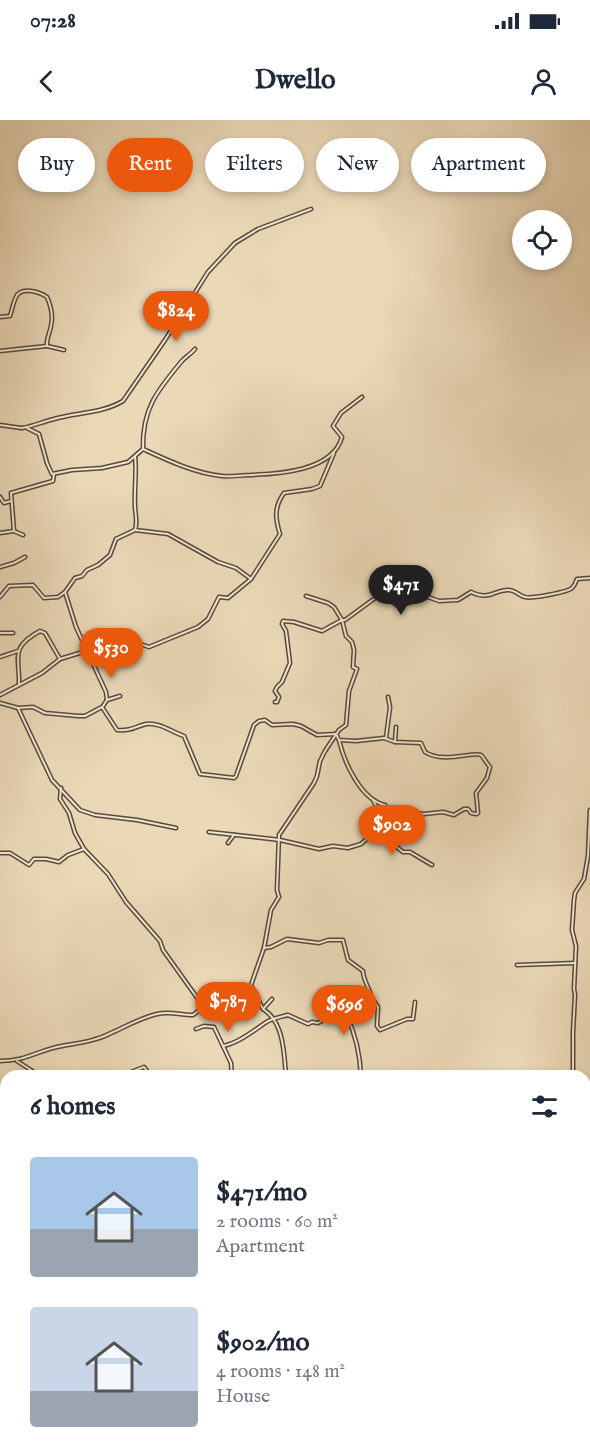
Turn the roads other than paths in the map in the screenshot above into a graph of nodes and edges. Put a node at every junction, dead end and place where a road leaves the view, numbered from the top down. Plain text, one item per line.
1 (311, 208) dead end
2 (0, 317) edge
3 (47, 346) junction
4 (64, 350) dead end
5 (195, 350) dead end
6 (0, 351) edge
7 (362, 397) dead end
8 (0, 425) edge
9 (22, 428) junction
10 (143, 449) junction
11 (334, 453) junction
12 (135, 456) junction
13 (54, 474) junction
14 (0, 497) edge
15 (11, 501) junction
16 (135, 530) junction
17 (14, 531) junction
18 (0, 533) edge
19 (23, 535) dead end
20 (25, 557) dead end
21 (0, 567) edge
22 (590, 578) edge
23 (251, 579) junction
24 (405, 591) dead end
25 (65, 592) junction
26 (306, 596) dead end
27 (0, 597) edge
28 (391, 601) junction
29 (342, 620) junction
30 (0, 633) edge
31 (13, 633) dead end
32 (18, 651) junction
33 (86, 651) junction
34 (0, 657) edge
35 (60, 659) junction
36 (19, 685) junction
37 (0, 695) edge
38 (120, 696) dead end
39 (388, 697) dead end
40 (106, 700) junction
41 (274, 702) dead end
42 (0, 703) edge
43 (102, 707) junction
44 (18, 708) junction
45 (396, 727) dead end
46 (336, 734) junction
47 (386, 738) junction
48 (339, 740) junction
49 (395, 742) junction
50 (61, 788) junction
51 (373, 800) junction
52 (385, 805) dead end
53 (590, 810) edge
54 (383, 818) junction
55 (176, 828) dead end
56 (209, 832) dead end
57 (234, 835) junction
58 (280, 840) junction
59 (228, 843) dead end
60 (84, 849) junction
61 (0, 853) edge
62 (432, 865) dead end
63 (264, 948) junction
64 (575, 963) junction
65 (517, 965) dead end
66 (372, 998) junction
67 (221, 999) dead end
68 (272, 999) dead end
69 (416, 1002) dead end
70 (203, 1006) junction
71 (263, 1009) junction
72 (345, 1012) junction
73 (275, 1019) junction
74 (196, 1029) dead end
75 (223, 1046) junction
76 (0, 1061) edge
77 (17, 1061) junction
78 (31, 1070) edge
79 (232, 1070) edge
80 (286, 1070) edge
81 (360, 1070) edge
82 (573, 1070) edge

1 - 9 street
2 - 3 street
3 - 4 street
3 - 6 street
5 - 10 street
7 - 11 street
8 - 9 street
9 - 13 street
10 - 11 street
10 - 12 street
11 - 23 street
12 - 13 street
12 - 16 street
13 - 15 street
14 - 15 street
15 - 17 street
16 - 23 street
16 - 25 street
17 - 18 street
17 - 19 street
20 - 21 street
22 - 28 street
23 - 33 street
24 - 28 street
25 - 27 street
25 - 33 street
26 - 29 street
28 - 29 street
29 - 41 street
29 - 46 street
30 - 31 street
32 - 34 street
32 - 35 street
32 - 36 street
33 - 35 street
33 - 40 street
35 - 36 street
36 - 37 street
38 - 40 street
39 - 47 street
40 - 43 street
42 - 44 street
43 - 44 street
43 - 46 street
44 - 50 street
45 - 49 street
46 - 48 street
46 - 58 street
47 - 48 street
47 - 49 street
48 - 51 street
49 - 54 street
50 - 55 street
50 - 60 street
51 - 52 street
51 - 54 street
53 - 64 street
54 - 58 street
54 - 62 street
56 - 57 street
57 - 58 street
57 - 59 street
58 - 63 street
60 - 61 street
60 - 70 street
63 - 66 street
63 - 71 street
64 - 65 street
64 - 82 street
66 - 69 street
66 - 72 street
67 - 70 street
68 - 71 street
70 - 77 street
71 - 73 street
72 - 73 street
72 - 81 street
73 - 75 street
73 - 80 street
74 - 75 street
75 - 79 street
76 - 77 street
77 - 78 street

